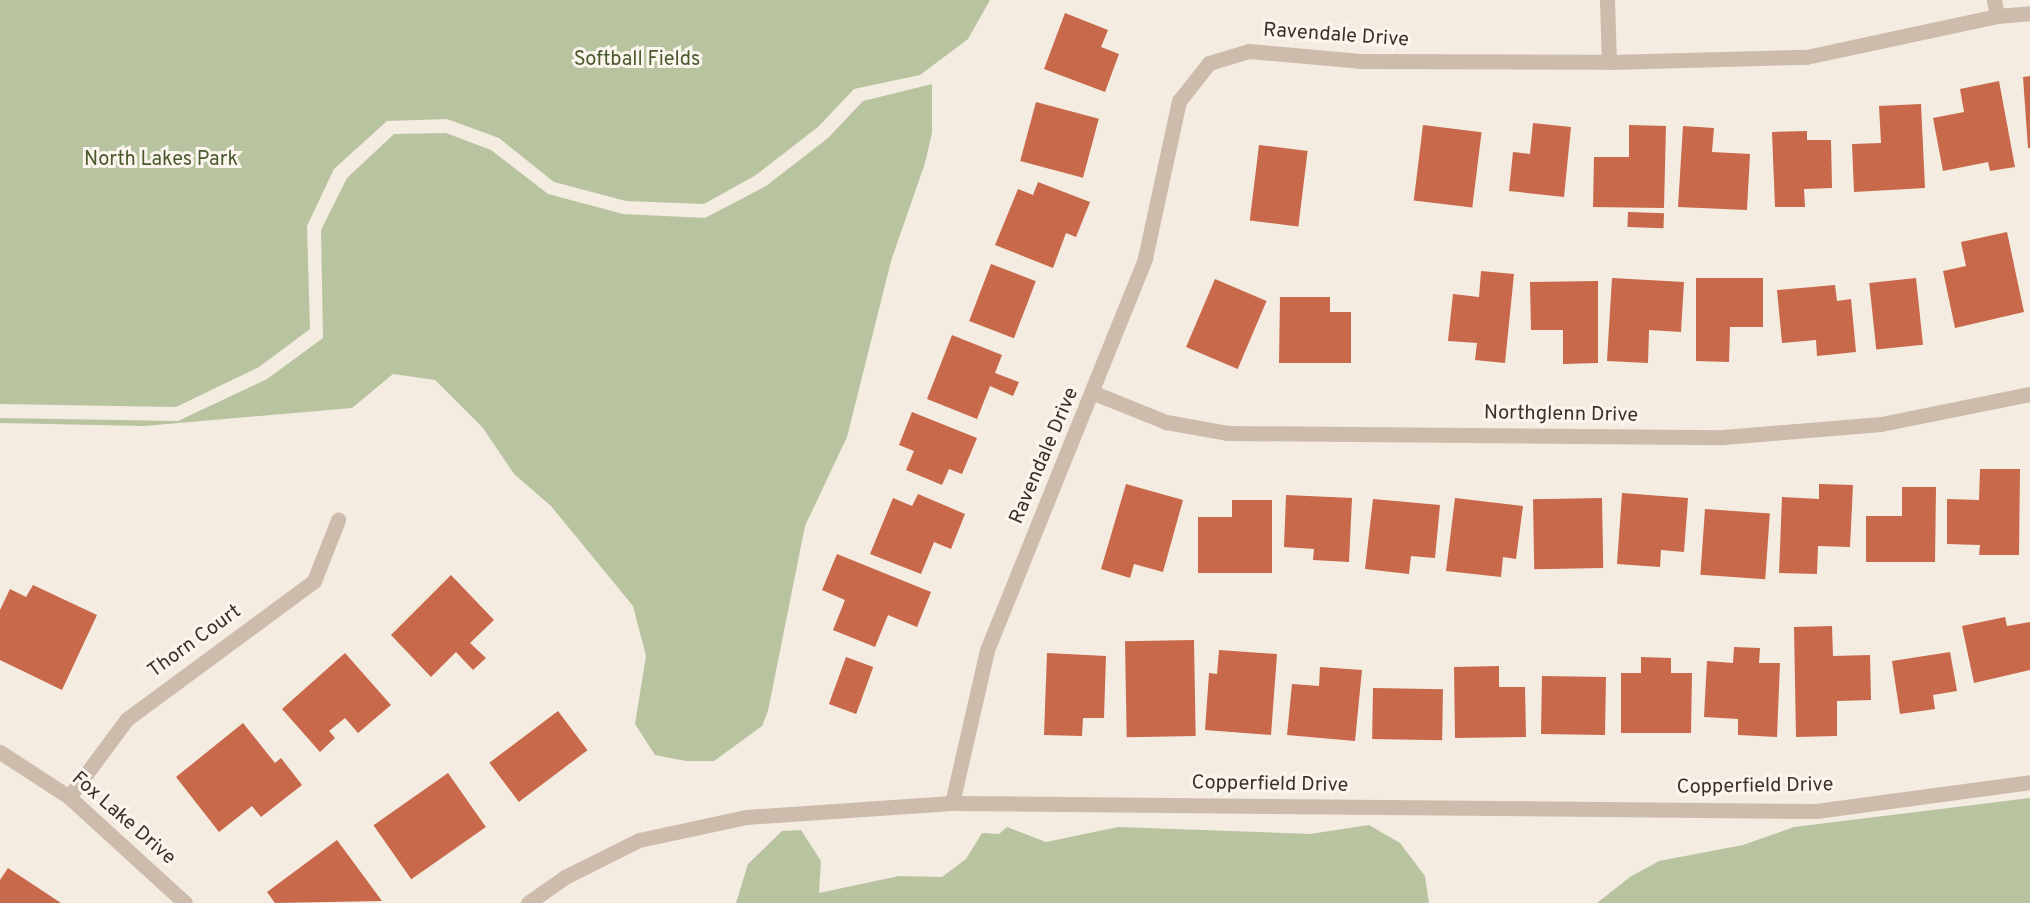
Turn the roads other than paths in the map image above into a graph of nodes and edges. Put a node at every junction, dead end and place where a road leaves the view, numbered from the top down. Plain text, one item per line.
1 (1607, 0) edge
2 (1994, 0) edge
3 (2030, 13) edge
4 (1997, 16) junction
5 (1609, 62) junction
6 (1094, 393) junction
7 (2030, 394) edge
8 (339, 520) dead end
9 (0, 752) edge
10 (2030, 782) edge
11 (69, 796) junction
12 (952, 803) junction
13 (185, 903) edge
14 (528, 903) edge

1 - 5 street
2 - 4 street
3 - 4 street, Ravendale Drive
4 - 5 street, Ravendale Drive
5 - 6 street, Ravendale Drive
6 - 7 street, Northglenn Drive
6 - 12 street, Ravendale Drive
8 - 11 street, Thorn Court
9 - 11 street, Fox Lake Drive
10 - 12 street, Copperfield Drive
11 - 13 street, Fox Lake Drive
12 - 14 street, Copperfield Drive

